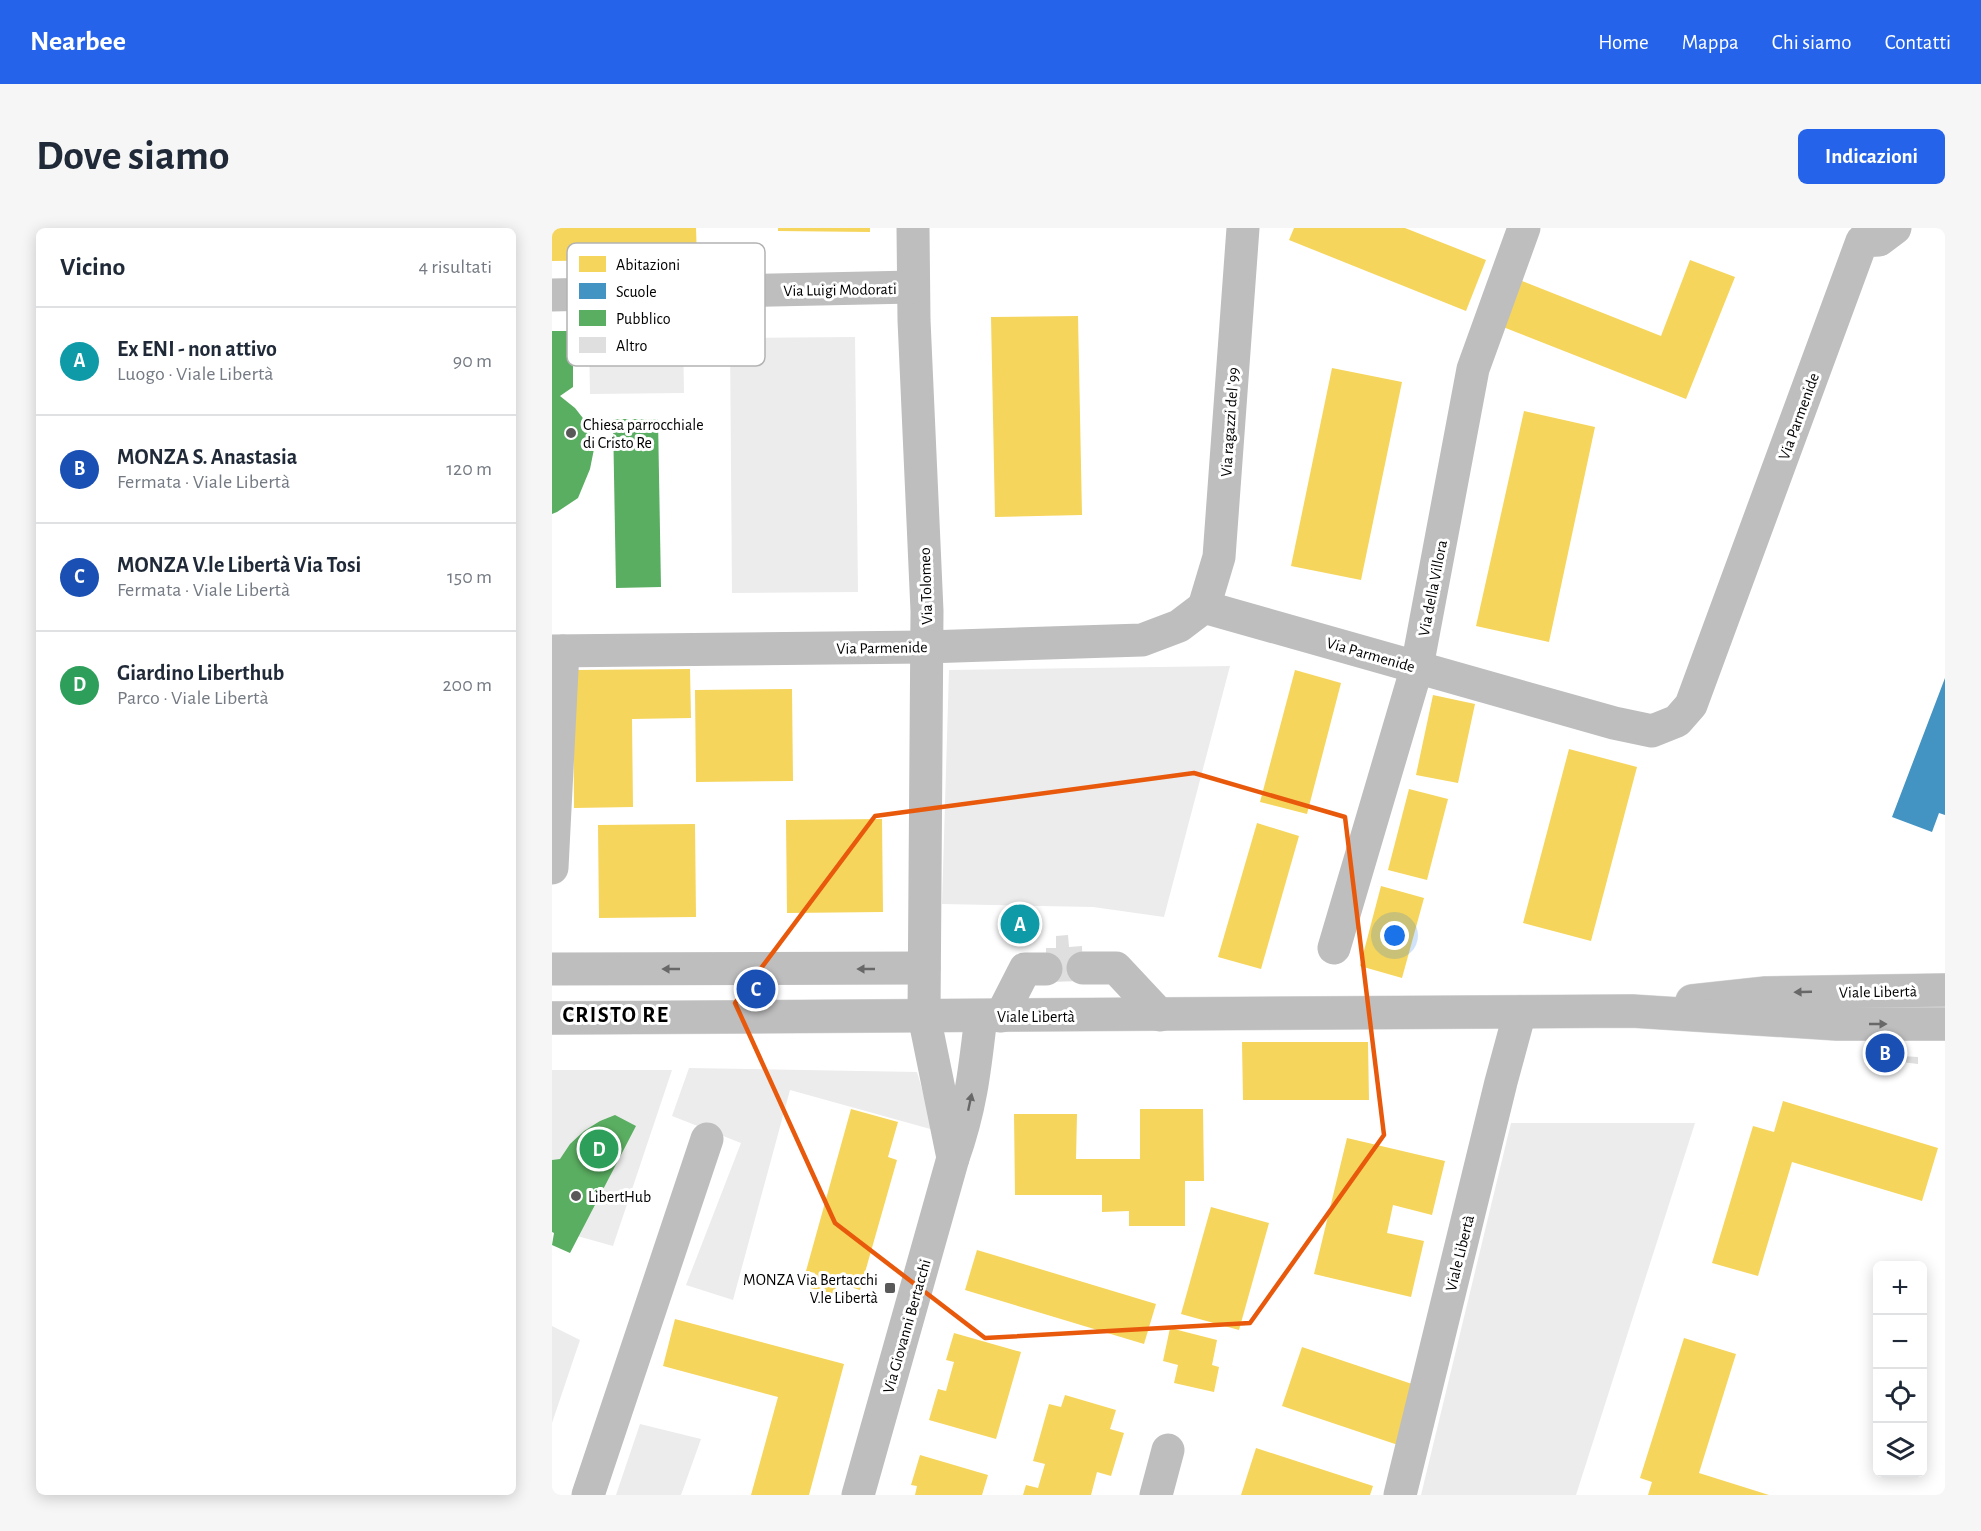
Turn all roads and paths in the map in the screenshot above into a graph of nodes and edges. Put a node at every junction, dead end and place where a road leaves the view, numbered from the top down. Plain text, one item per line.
1 (913, 228) edge
2 (1524, 228) edge
3 (1895, 228) edge
4 (1236, 231) edge
5 (913, 287) junction
6 (765, 290) edge
7 (552, 295) edge
8 (567, 295) edge
9 (1204, 607) junction
10 (926, 646) junction
11 (558, 651) edge
12 (1417, 667) junction
13 (552, 868) edge
14 (1334, 948) dead end
15 (924, 968) junction
16 (1083, 968) dead end
17 (552, 969) edge
18 (1046, 969) dead end
19 (1945, 990) edge
20 (1632, 1011) junction
21 (1520, 1012) junction
22 (1160, 1015) junction
23 (924, 1016) junction
24 (991, 1016) junction
25 (552, 1018) edge
26 (1945, 1024) edge
27 (707, 1139) dead end
28 (953, 1158) junction
29 (1168, 1450) dead end
30 (588, 1495) edge
31 (858, 1495) edge
32 (1156, 1495) edge
33 (1400, 1495) edge

1 - 5 street, Via Tolomeo
2 - 12 street, Via della Villora
3 - 12 street, Via Parmenide
4 - 9 street, Via ragazzi del '99
5 - 6 street, Via Luigi Modorati
5 - 10 street, Via Tolomeo
7 - 8 street, Via Luigi Modorati
9 - 10 street, Via Parmenide
9 - 12 street, Via Parmenide
10 - 11 street, Via Parmenide
10 - 15 street, Via Tolomeo
11 - 13 street
12 - 14 street, Via della Villora
15 -> 17 street
15 - 23 street, Via Tolomeo
16 - 22 street
18 - 24 street, Via Giovanni Bertacchi
19 -> 20 street, Viale Libertà
20 - 21 street, Viale Libertà
20 -> 26 street, Viale Libertà
21 - 22 street, Viale Libertà
21 - 33 street, Viale Libertà
22 - 24 street, Viale Libertà
23 - 24 street, Viale Libertà
23 - 25 street, Viale Libertà
23 - 28 street, Via Giovanni Bertacchi
28 -> 24 street, Via Giovanni Bertacchi
27 - 30 street
28 - 31 street, Via Giovanni Bertacchi
29 - 32 street

